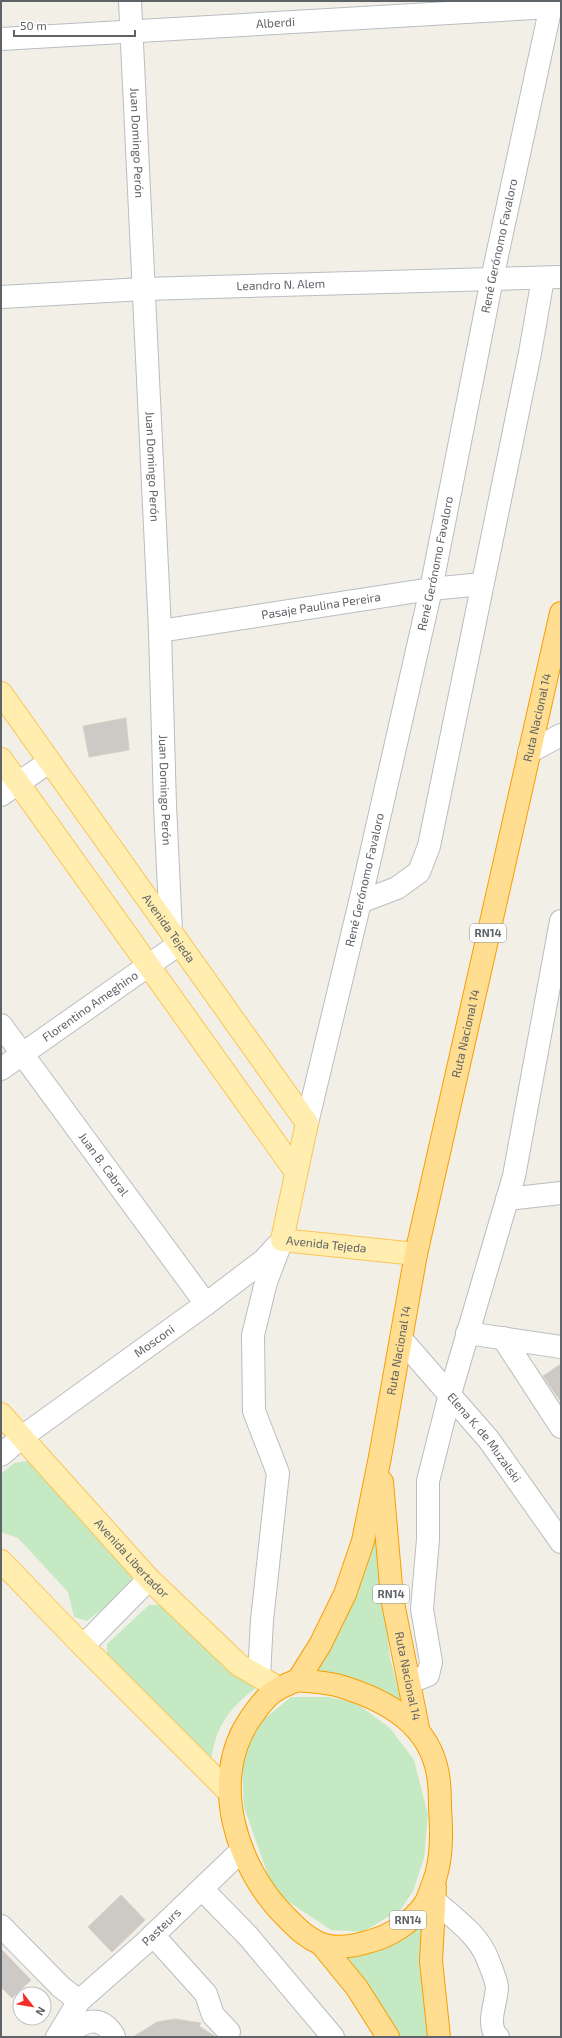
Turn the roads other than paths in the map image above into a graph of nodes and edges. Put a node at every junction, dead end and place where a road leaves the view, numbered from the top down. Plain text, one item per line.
1 (130, 1) edge
2 (551, 4) edge
3 (405, 8) edge
4 (132, 31) junction
5 (1, 39) edge
6 (552, 277) edge
7 (492, 279) junction
8 (143, 289) junction
9 (1, 298) edge
10 (482, 584) junction
11 (431, 590) junction
12 (561, 613) edge
13 (160, 632) junction
14 (1, 693) edge
15 (561, 735) edge
16 (529, 752) junction
17 (1, 759) edge
18 (49, 762) junction
19 (9, 789) edge
20 (360, 902) junction
21 (561, 921) edge
22 (175, 938) junction
23 (148, 966) junction
24 (1, 1025) edge
25 (22, 1054) junction
26 (1, 1069) edge
27 (307, 1123) junction
28 (296, 1172) junction
29 (561, 1193) edge
30 (507, 1199) junction
31 (282, 1240) junction
32 (416, 1254) junction
33 (206, 1304) junction
34 (467, 1333) junction
35 (503, 1338) junction
36 (401, 1339) junction
37 (561, 1347) edge
38 (450, 1394) junction
39 (1, 1414) edge
40 (561, 1427) edge
41 (22, 1437) junction
42 (1, 1455) edge
43 (380, 1457) junction
44 (561, 1542) edge
45 (1, 1561) edge
46 (149, 1579) junction
47 (83, 1646) junction
48 (259, 1676) junction
49 (298, 1680) junction
50 (410, 1682) junction
51 (277, 1688) junction
52 (418, 1728) junction
53 (228, 1791) junction
54 (242, 1850) junction
55 (435, 1878) junction
56 (202, 1889) junction
57 (436, 1902) junction
58 (1, 1926) edge
59 (153, 1935) junction
60 (320, 1944) junction
61 (79, 2001) junction
62 (229, 2032) dead end
63 (58, 2037) edge
64 (114, 2037) edge
65 (332, 2037) edge
66 (388, 2037) edge
67 (440, 2037) edge
68 (498, 2037) edge

1 - 4 street, Juan Domingo Perón
2 - 3 street, Alberdi
2 - 7 street, René Gerónomo Favaloro
3 - 4 street, Alberdi
4 - 5 street, Alberdi
4 - 8 street, Juan Domingo Perón
6 - 7 street, Leandro N. Alem
6 - 10 street
7 - 8 street, Leandro N. Alem
7 - 11 street, René Gerónomo Favaloro
8 - 9 street, Leandro N. Alem
8 - 13 street, Juan Domingo Perón
10 - 11 street, Pasaje Paulina Pereira
10 - 20 street
11 - 13 street, Pasaje Paulina Pereira
11 - 20 street, René Gerónomo Favaloro
12 - 16 highway, Ruta Nacional 14 / RN14
13 - 22 street, Juan Domingo Perón
14 - 18 main road, Avenida Tejeda
15 - 16 street
16 - 32 highway, Ruta Nacional 14 / RN14
17 - 19 main road
18 - 19 street
18 - 22 main road, Avenida Tejeda
19 - 23 main road
20 - 27 street, René Gerónomo Favaloro
21 - 30 street
22 - 23 street, Florentino Ameghino
22 - 27 main road, Avenida Tejeda
23 - 25 street, Florentino Ameghino
23 - 28 main road
24 - 25 street, Juan B. Cabral
25 - 26 street, Florentino Ameghino
25 - 33 street, Juan B. Cabral
27 - 28 main road, Avenida Tejeda
28 - 31 main road, Avenida Tejeda
29 - 30 street
30 - 34 street
31 - 32 main road, Avenida Tejeda
31 - 33 street, Mosconi
31 - 48 street
32 - 36 highway, Ruta Nacional 14 / RN14
33 - 41 street, Mosconi
34 - 35 street
34 - 38 street
35 - 37 street
35 - 40 street
36 - 38 street, Elena K. de Muzalski
36 - 43 highway, Ruta Nacional 14 / RN14
38 - 44 street, Elena K. de Muzalski
38 - 50 street
39 - 41 main road, Avenida Libertador
41 - 42 street, Mosconi
41 - 46 main road, Avenida Libertador
43 - 49 highway, Ruta Nacional 14 / RN14
43 - 50 highway, Ruta Nacional 14 / RN14
45 - 47 main road
46 - 47 street
46 - 48 main road, Avenida Libertador
47 - 53 main road
48 - 51 main road, Avenida Libertador
49 - 51 highway, Ruta Nacional 14 / RN14
49 - 52 highway, Ruta Nacional 14 / RN14
50 - 52 highway, Ruta Nacional 14 / RN14
51 - 53 highway, Ruta Nacional 14 / RN14
52 - 55 highway, Ruta Nacional 14 / RN14
53 - 54 highway, Ruta Nacional 14 / RN14
54 - 56 street, Pasteurs
54 - 60 highway, Ruta Nacional 14 / RN14
55 - 57 highway, Ruta Nacional 14 / RN14
55 - 60 highway, Ruta Nacional 14 / RN14
56 - 59 street, Pasteurs
56 - 65 street
57 - 67 highway, Ruta Nacional 14 / RN14
57 - 68 street
58 - 61 street
59 - 61 street, Pasteurs
59 - 62 street
60 - 66 highway, Ruta Nacional 14 / RN14
61 - 63 street, Pasteurs
63 - 64 street

